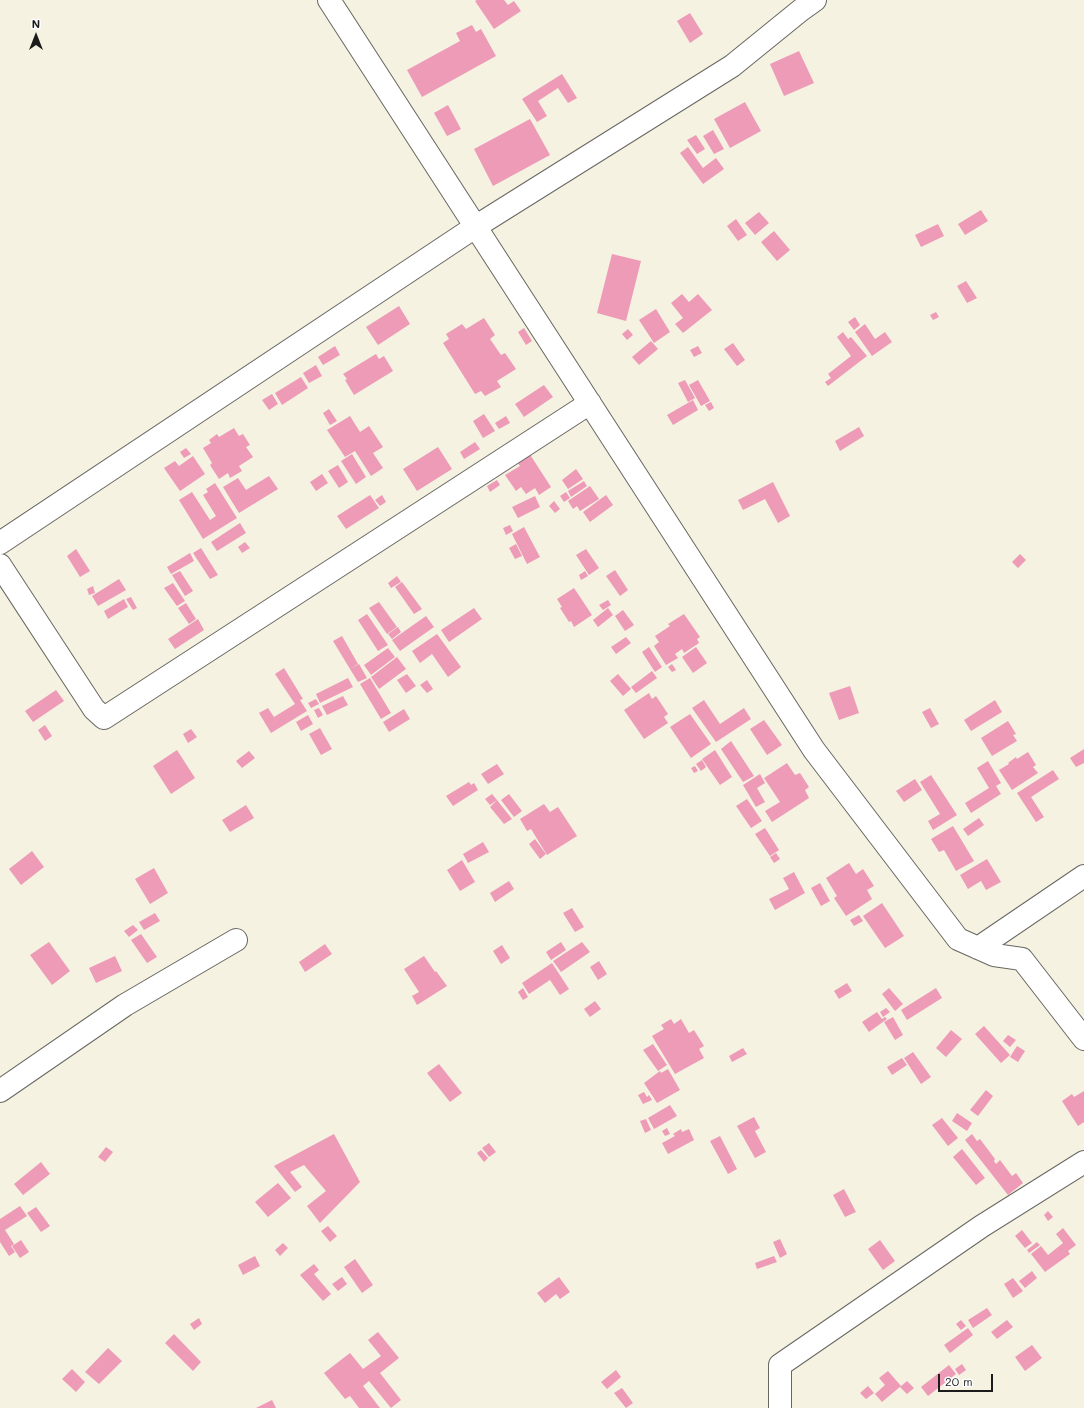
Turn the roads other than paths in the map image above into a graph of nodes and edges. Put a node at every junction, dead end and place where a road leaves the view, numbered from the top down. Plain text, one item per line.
1 (329, 0) edge
2 (815, 0) edge
3 (475, 227) junction
4 (590, 403) junction
5 (0, 543) edge
6 (0, 566) edge
7 (1084, 876) edge
8 (236, 940) dead end
9 (978, 948) junction
10 (1084, 1039) edge
11 (0, 1091) edge
12 (1084, 1162) edge
13 (780, 1408) edge

1 - 3 street
2 - 3 street
3 - 4 street
3 - 5 street
4 - 6 street
4 - 9 street
7 - 9 street
8 - 11 street
9 - 10 street
12 - 13 street

